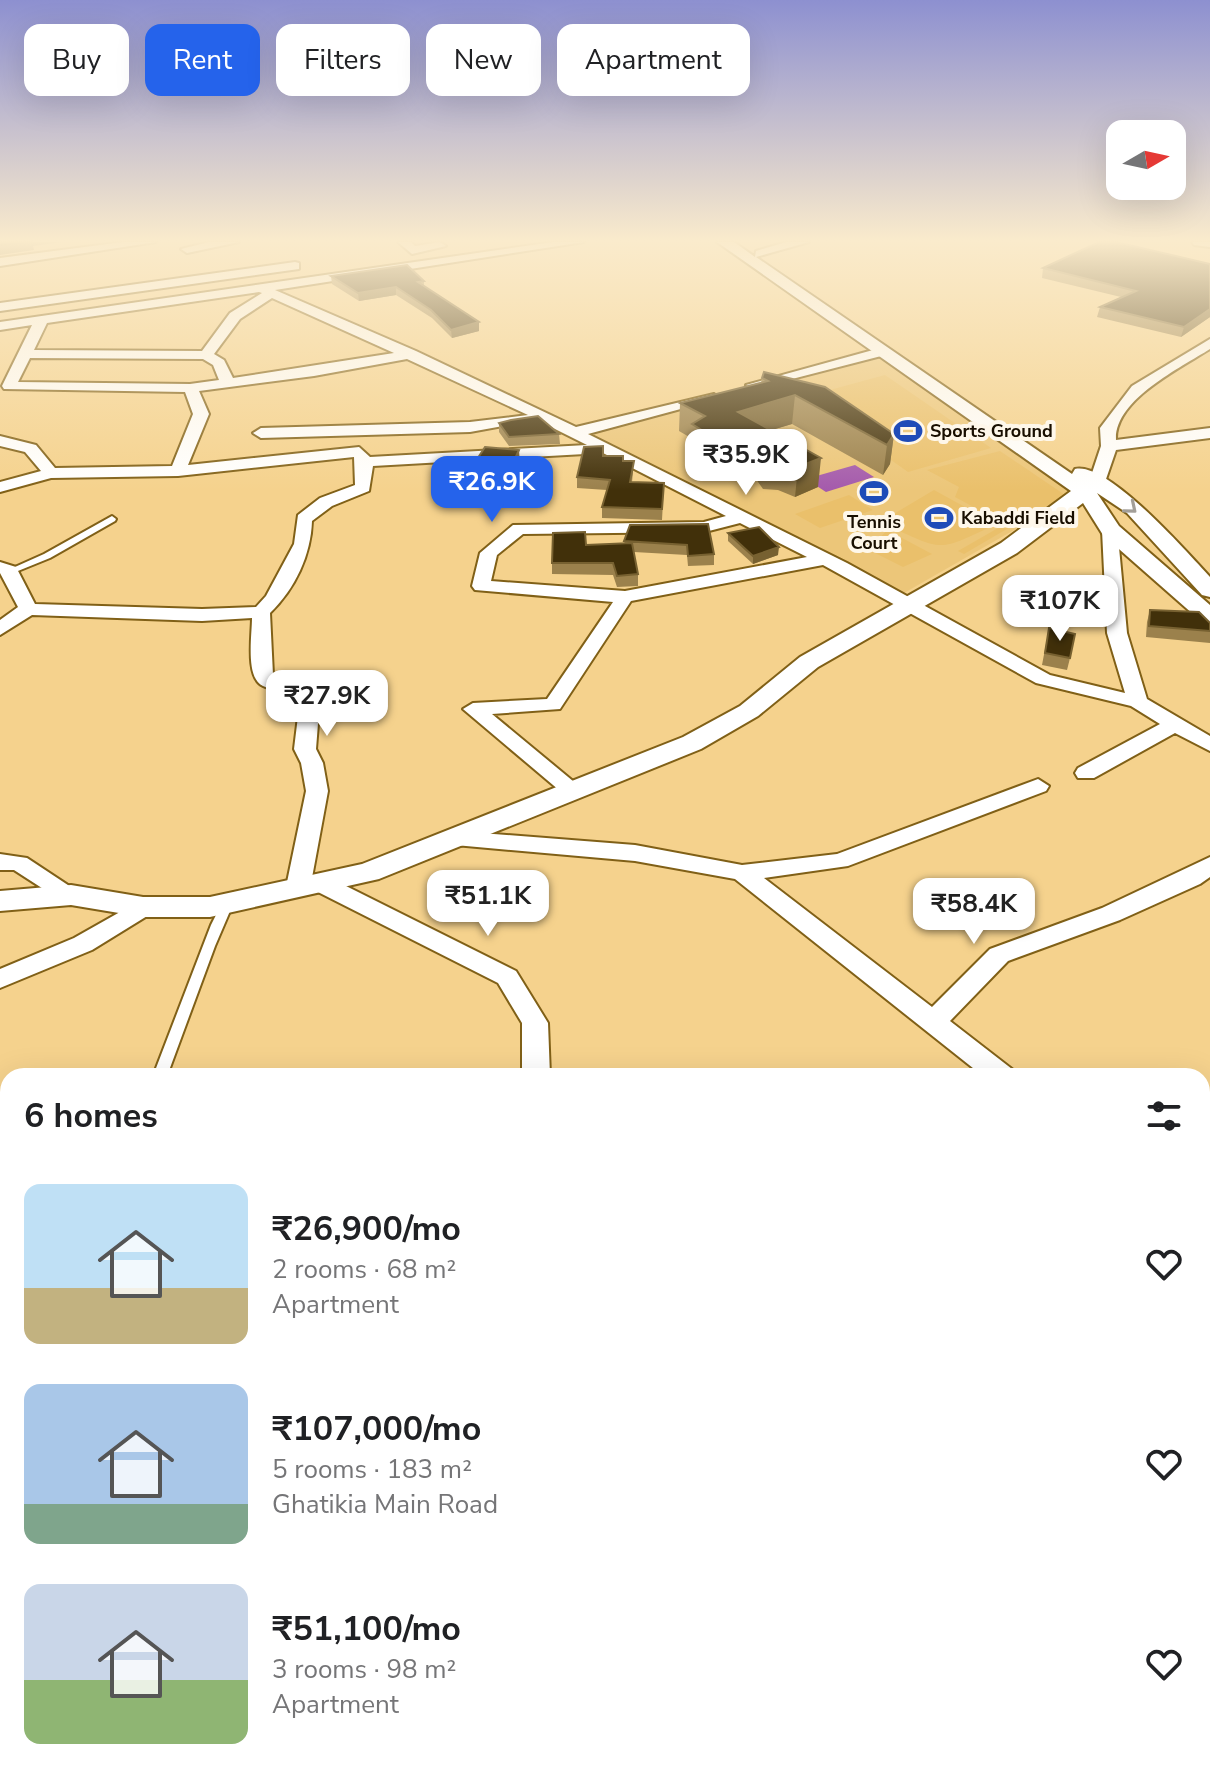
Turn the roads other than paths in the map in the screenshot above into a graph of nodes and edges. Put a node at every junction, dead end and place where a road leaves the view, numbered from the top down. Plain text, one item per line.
1 (39, 325) edge
2 (228, 325) edge
3 (344, 325) edge
4 (851, 325) edge
5 (856, 325) edge
6 (1210, 343) edge
7 (884, 351) junction
8 (26, 354) junction
9 (411, 354) junction
10 (206, 355) junction
11 (227, 381) junction
12 (4, 385) edge
13 (190, 388) junction
14 (543, 417) junction
15 (261, 433) dead end
16 (573, 433) junction
17 (1210, 433) edge
18 (0, 441) edge
19 (1109, 446) junction
20 (604, 449) junction
21 (365, 462) junction
22 (178, 471) junction
23 (50, 473) junction
24 (0, 487) edge
25 (1092, 488) junction
26 (741, 517) junction
27 (112, 519) dead end
28 (1111, 530) junction
29 (825, 559) junction
30 (5, 569) edge
31 (1210, 590) edge
32 (625, 597) junction
33 (908, 603) junction
34 (28, 609) junction
35 (261, 612) junction
36 (1210, 617) edge
37 (0, 629) edge
38 (1138, 702) junction
39 (1175, 724) junction
40 (1210, 745) edge
41 (1086, 773) dead end
42 (1038, 786) dead end
43 (574, 791) junction
44 (455, 838) junction
45 (0, 862) edge
46 (1210, 865) edge
47 (742, 873) junction
48 (310, 885) junction
49 (71, 895) junction
50 (0, 901) edge
51 (227, 904) junction
52 (143, 907) junction
53 (0, 979) edge
54 (933, 1022) junction
55 (164, 1068) edge
56 (536, 1068) edge
57 (992, 1068) edge

1 - 8 street
2 - 10 street
3 - 9 street
4 - 7 street
5 - 25 street
6 - 19 street
7 - 16 street
7 - 25 street
8 - 10 street
8 - 12 street
9 - 11 street
9 - 14 street
10 - 11 street
11 - 13 street
12 - 13 street
13 - 22 street
14 - 15 street
14 - 16 street
16 - 20 street
17 - 19 street
18 - 23 street
19 - 25 street
20 - 21 street
20 - 26 street
21 - 22 street
21 - 35 street
22 - 23 street
23 - 24 street
25 - 28 street
25 -> 31 street
25 - 33 street
26 - 29 street
26 - 32 street
27 - 30 lane
28 - 36 street
28 - 38 street
29 - 32 street
29 - 33 street
30 - 34 street
32 - 43 street
33 - 38 street
33 - 43 street
34 - 35 street
34 - 37 street
35 - 48 street
38 - 39 street
39 - 40 street
39 - 41 street
42 - 47 street
43 - 44 street
44 - 47 street
44 - 48 street
45 - 49 street
46 - 54 street
47 - 54 street
48 - 51 street
48 - 56 street
49 - 50 street
49 - 52 street
51 - 52 street
51 - 55 lane
52 - 53 street
54 - 57 street

